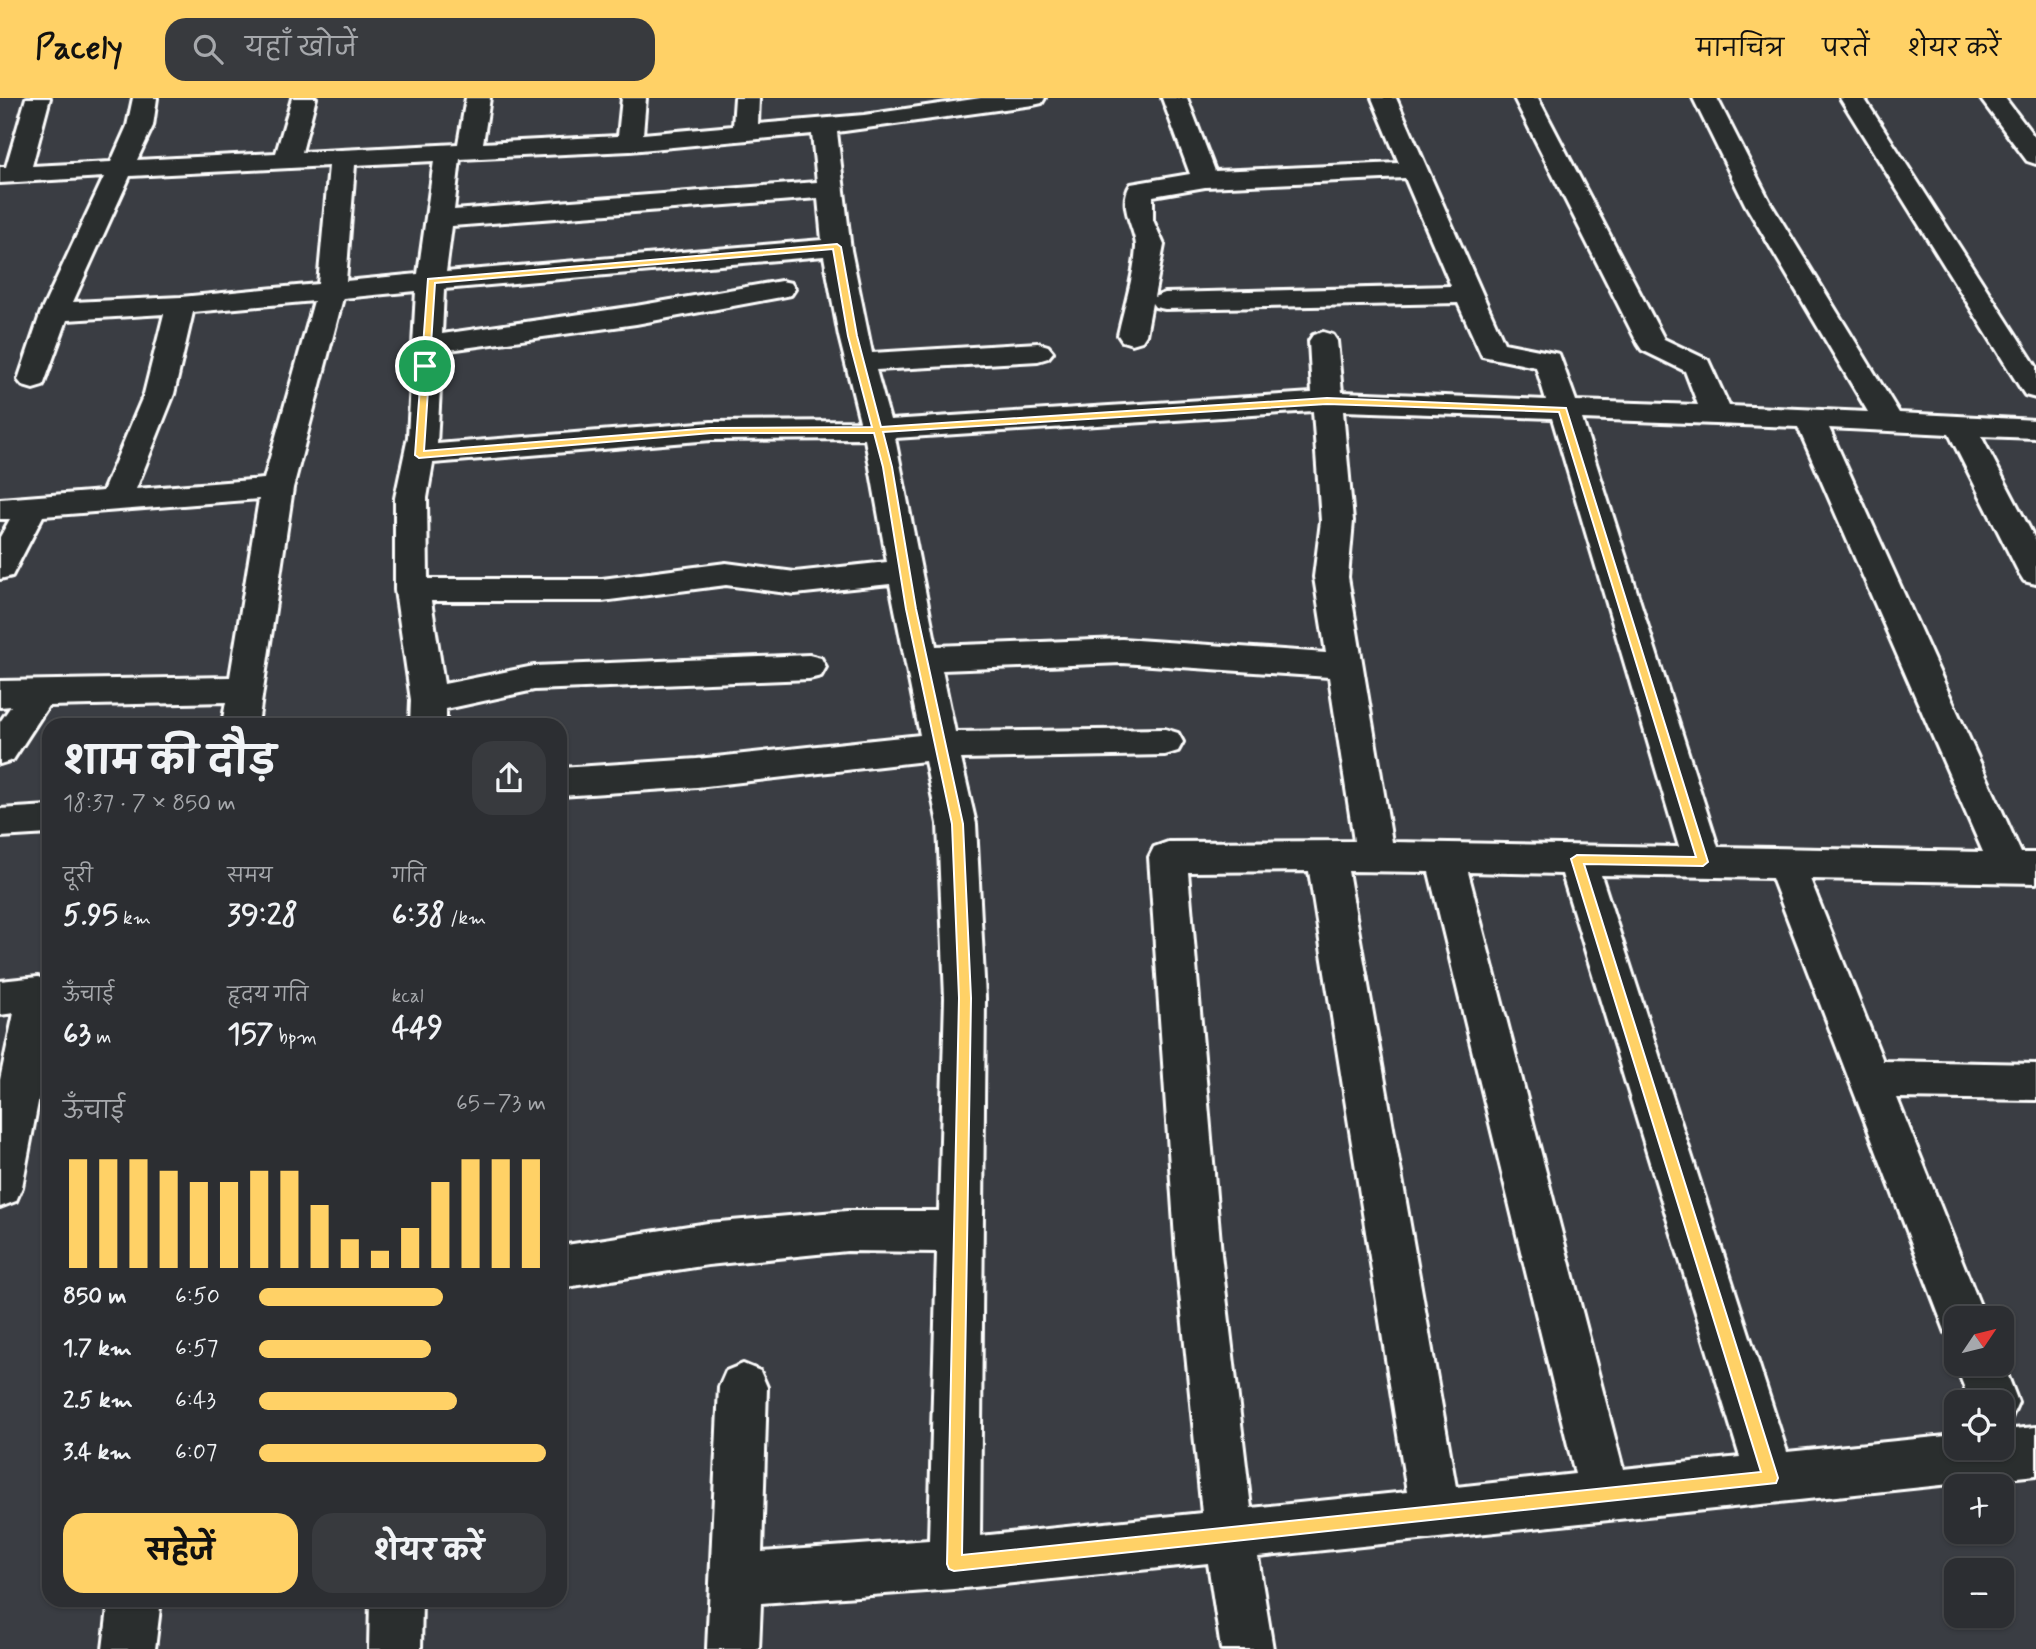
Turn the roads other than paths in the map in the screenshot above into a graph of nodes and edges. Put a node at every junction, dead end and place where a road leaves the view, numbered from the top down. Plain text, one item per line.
1 (38, 98) edge
2 (145, 98) edge
3 (304, 98) edge
4 (478, 98) edge
5 (634, 98) edge
6 (747, 98) edge
7 (1031, 98) edge
8 (1174, 98) edge
9 (1384, 98) edge
10 (1526, 98) edge
11 (1705, 98) edge
12 (1852, 98) edge
13 (1992, 98) edge
14 (863, 110) edge
15 (824, 126) junction
16 (745, 134) junction
17 (630, 144) junction
18 (458, 151) junction
19 (343, 156) junction
20 (2036, 156) edge
21 (286, 159) junction
22 (119, 168) junction
23 (1415, 170) junction
24 (9, 174) edge
25 (1205, 179) junction
26 (831, 189) junction
27 (440, 219) junction
28 (837, 247) junction
29 (431, 281) junction
30 (781, 289) dead end
31 (331, 291) junction
32 (1469, 294) junction
33 (1165, 301) dead end
34 (181, 305) junction
35 (55, 312) junction
36 (1132, 335) dead end
37 (1323, 341) dead end
38 (426, 345) junction
39 (1038, 352) dead end
40 (859, 362) junction
41 (33, 380) dead end
42 (2036, 389) edge
43 (1327, 401) junction
44 (1563, 410) junction
45 (1717, 415) junction
46 (1809, 418) junction
47 (1889, 422) junction
48 (1960, 425) junction
49 (2036, 429) edge
50 (877, 430) junction
51 (419, 455) junction
52 (277, 488) junction
53 (115, 501) junction
54 (15, 509) edge
55 (0, 568) edge
56 (905, 571) junction
57 (2036, 573) edge
58 (411, 590) junction
59 (922, 659) junction
60 (1345, 666) junction
61 (809, 667) dead end
62 (246, 689) junction
63 (38, 693) junction
64 (0, 694) edge
65 (428, 712) edge
66 (241, 718) edge
67 (1165, 742) dead end
68 (939, 746) junction
69 (0, 751) edge
70 (567, 782) edge
71 (42, 820) edge
72 (0, 823) edge
73 (1326, 856) junction
74 (1375, 856) junction
75 (1445, 858) junction
76 (1577, 859) junction
77 (1703, 862) junction
78 (1785, 863) junction
79 (2022, 867) edge
80 (0, 998) edge
81 (1869, 1079) junction
82 (2036, 1082) edge
83 (0, 1187) edge
84 (961, 1232) junction
85 (567, 1266) edge
86 (1957, 1306) edge
87 (743, 1387) dead end
88 (2017, 1441) edge
89 (1771, 1478) junction
90 (1605, 1496) junction
91 (1436, 1514) junction
92 (1228, 1536) junction
93 (954, 1564) junction
94 (736, 1579) junction
95 (134, 1607) edge
96 (396, 1607) edge
97 (129, 1649) edge
98 (395, 1649) edge
99 (733, 1649) edge
100 (1247, 1649) edge

1 - 24 street
2 - 22 street
3 - 21 street
4 - 18 street
5 - 17 street
6 - 16 street
7 - 14 street
8 - 25 street
9 - 23 street
10 - 45 street
11 - 47 street
12 - 42 street
13 - 20 street
14 - 15 street
15 - 16 street
15 - 26 street
16 - 17 street
17 - 18 street
18 - 19 street
18 - 27 street
19 - 21 street
19 - 31 street
21 - 22 street
22 - 24 street
22 - 35 street
23 - 25 street
23 - 32 street
25 - 36 street
26 - 27 street
26 - 28 street
27 - 29 street
28 - 29 street
28 - 40 street
29 - 31 street
29 - 38 street
30 - 38 street
31 - 34 street
31 - 52 street
32 - 33 street
32 - 44 street
34 - 35 street
34 - 53 street
35 - 41 street
37 - 43 street
38 - 51 street
39 - 40 street
40 - 50 street
43 - 44 street
43 - 50 street
43 - 60 street
44 - 45 street
44 - 77 street
45 - 46 street
46 - 47 street
46 - 79 street
47 - 48 street
48 - 49 street
48 - 57 street
50 - 51 street
50 - 56 street
51 - 58 street
52 - 53 street
52 - 62 street
53 - 54 street
54 - 55 street
56 - 58 street
56 - 59 street
58 - 65 street
59 - 60 street
59 - 68 street
60 - 74 street
61 - 65 street
62 - 63 street
62 - 66 street
63 - 64 street
63 - 69 street
67 - 68 street
68 - 70 street
68 - 84 street
71 - 72 street
73 - 74 street
73 - 91 street
73 - 92 street
74 - 75 street
75 - 76 street
75 - 90 street
76 - 77 street
76 - 89 street
77 - 78 street
78 - 79 street
78 - 81 street
80 - 83 street
81 - 82 street
81 - 86 street
84 - 85 street
84 - 93 street
87 - 94 street
88 - 89 street
89 - 90 street
90 - 91 street
91 - 92 street
92 - 93 street
92 - 100 street
93 - 94 street
94 - 99 street
95 - 97 street
96 - 98 street

